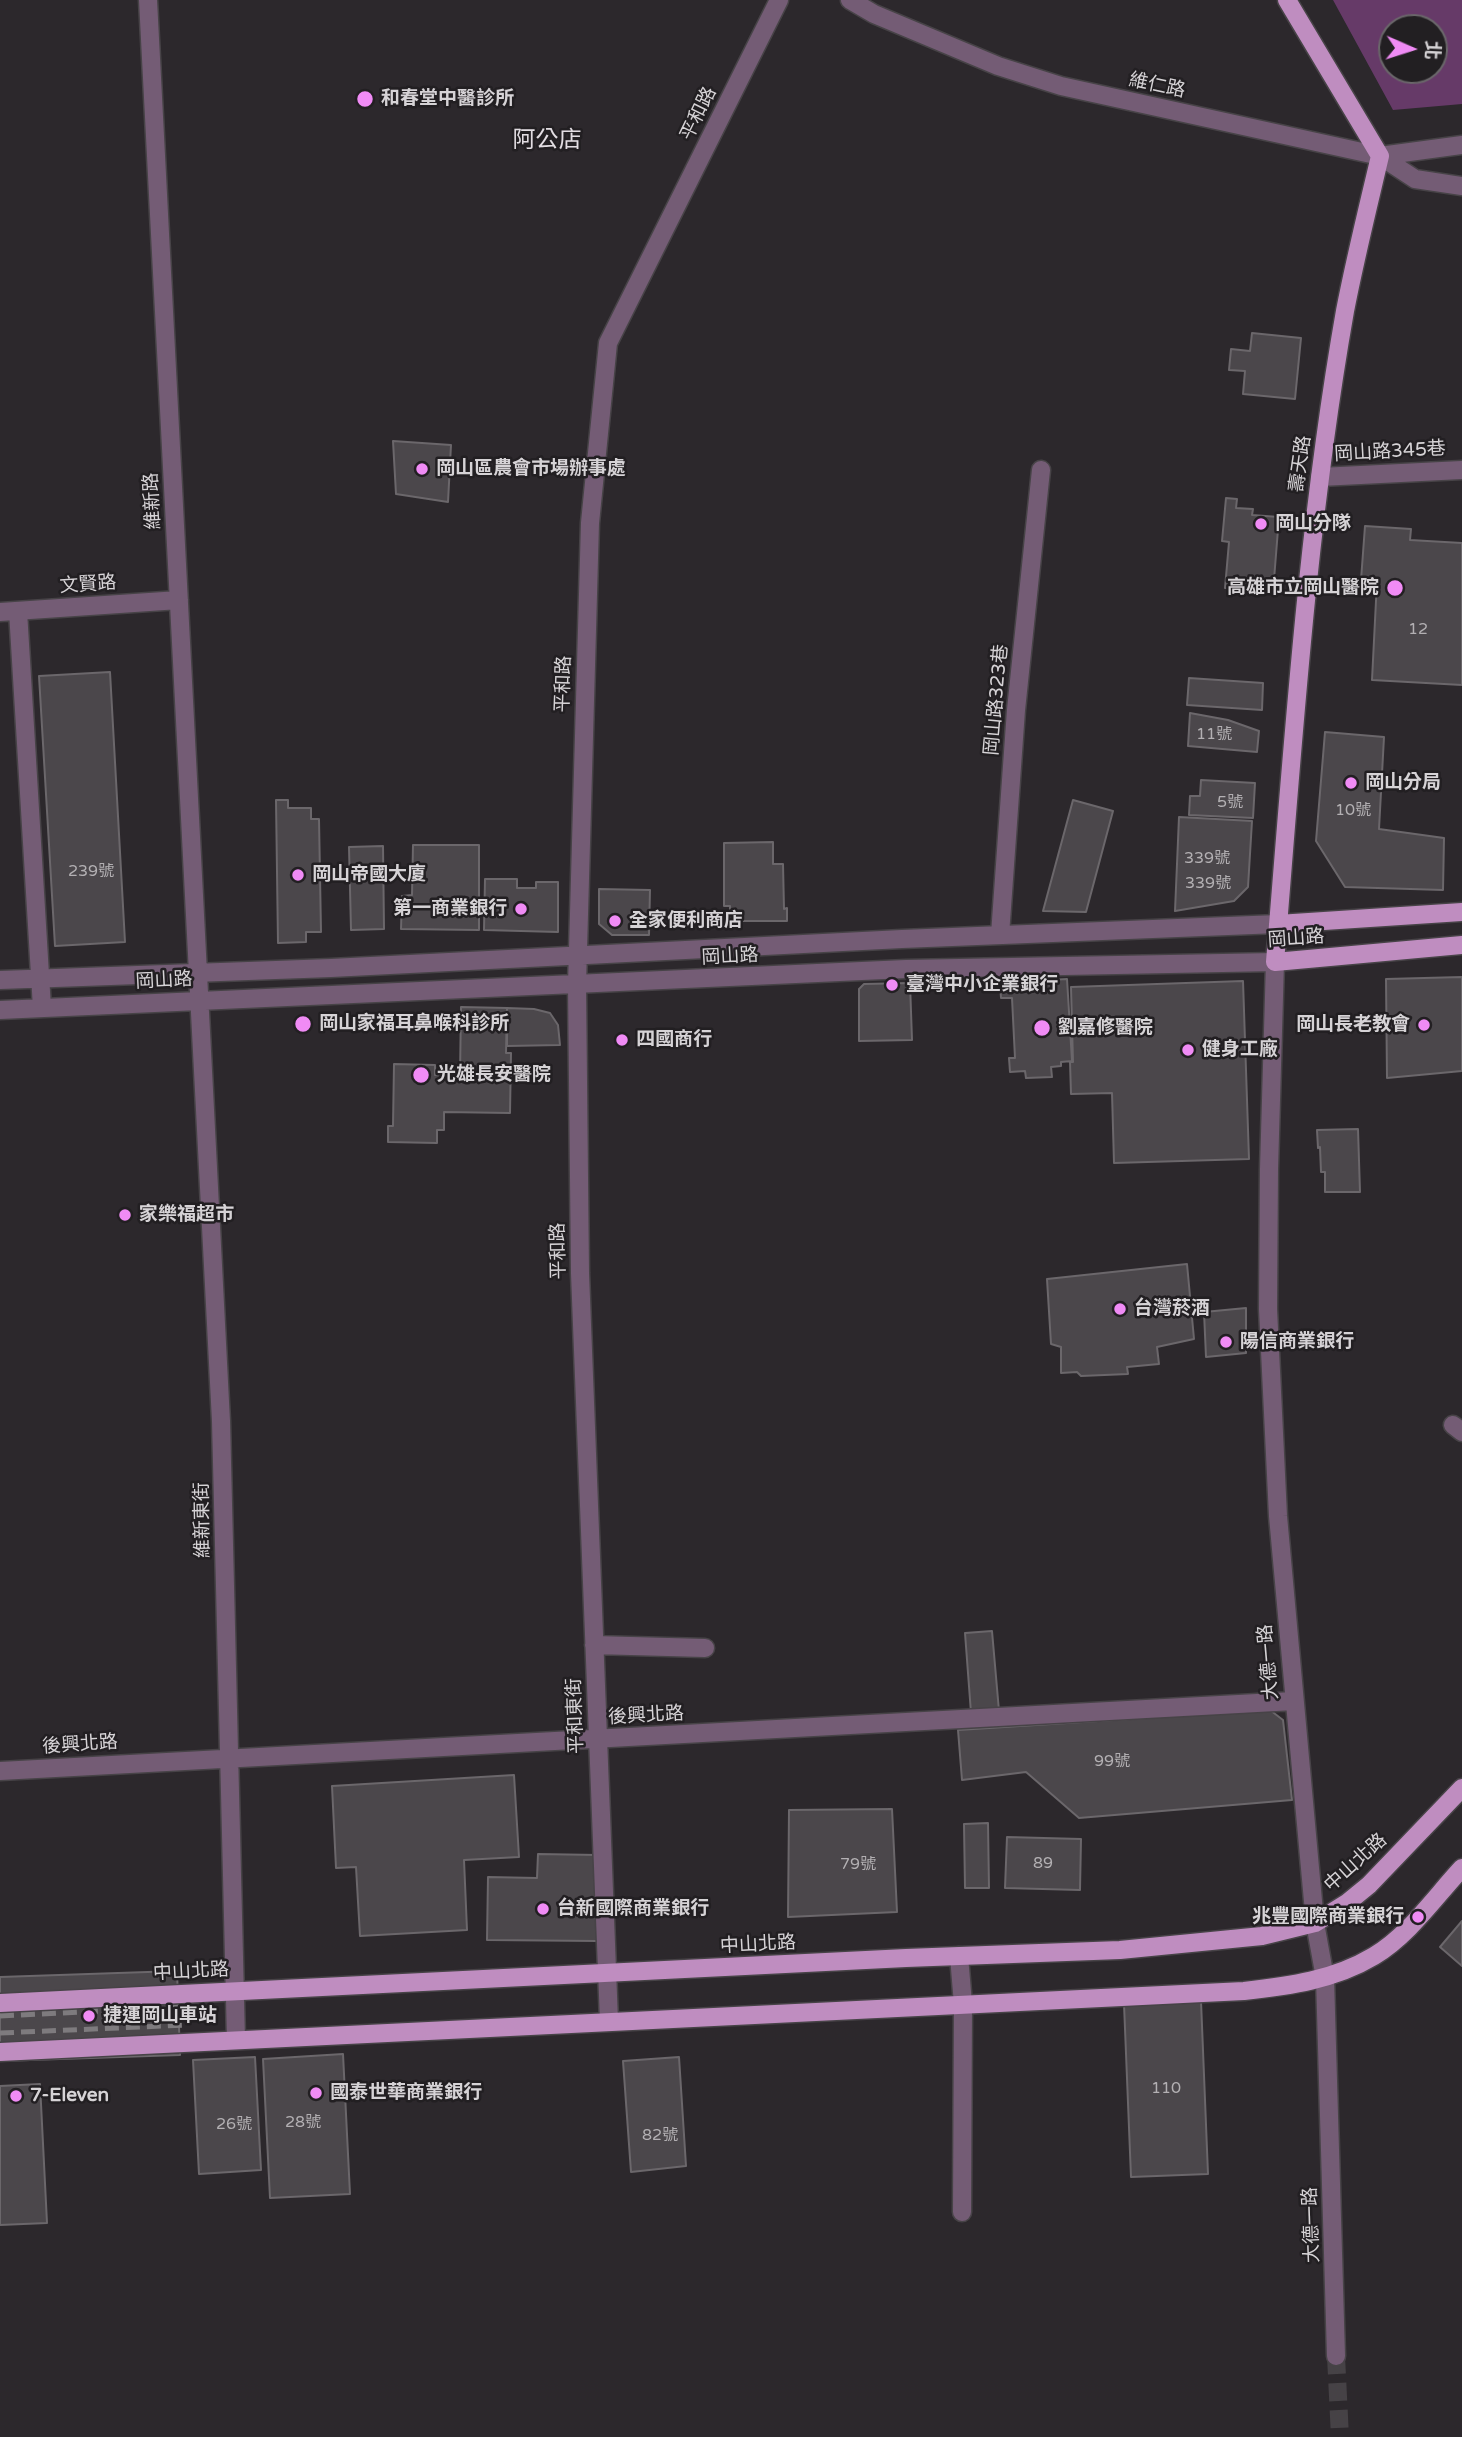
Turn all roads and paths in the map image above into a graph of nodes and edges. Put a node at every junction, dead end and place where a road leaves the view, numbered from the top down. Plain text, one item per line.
1 (148, 0) edge
2 (779, 0) edge
3 (850, 0) edge
4 (1287, 0) edge
5 (1462, 145) edge
6 (1380, 156) junction
7 (1462, 186) edge
8 (1041, 470) dead end
9 (1462, 470) edge
10 (1320, 477) junction
11 (179, 600) junction
12 (18, 611) junction
13 (0, 612) edge
14 (1462, 912) edge
15 (1278, 924) junction
16 (1000, 935) junction
17 (1462, 945) edge
18 (577, 956) junction
19 (1275, 962) junction
20 (198, 971) junction
21 (40, 977) junction
22 (0, 980) edge
23 (577, 985) junction
24 (200, 1000) junction
25 (42, 1008) junction
26 (0, 1010) edge
27 (583, 1410) joint
28 (594, 1645) junction
29 (705, 1648) dead end
30 (1294, 1701) junction
31 (598, 1740) junction
32 (230, 1758) junction
33 (0, 1771) edge
34 (1462, 1788) edge
35 (1462, 1868) edge
36 (1315, 1923) junction
37 (959, 1956) junction
38 (608, 1974) junction
39 (1325, 1978) junction
40 (236, 1991) junction
41 (0, 2003) edge
42 (962, 2004) junction
43 (609, 2021) junction
44 (236, 2040) junction
45 (0, 2052) edge
46 (962, 2212) dead end
47 (1336, 2356) tunnel mouth

1 - 11 street, 維新路
2 - 18 street, 平和路
3 - 6 street, 維仁路
4 - 6 main road
5 - 6 street
6 - 7 street, 維仁路
6 - 10 main road, 壽天路
8 - 16 street, 岡山路323巷
9 - 10 street, 岡山路345巷
10 - 15 main road, 壽天路
11 - 12 street, 文賢路
11 - 20 street, 維新路
12 - 13 street, 文賢路
12 - 21 street
14 - 15 main road, 岡山路
15 - 16 street, 岡山路
15 - 19 main road, 壽天路
16 - 18 street, 岡山路
17 - 19 main road, 岡山路
18 - 20 street, 岡山路
18 - 23 street, 平和路
19 - 23 street, 岡山路
19 - 30 street, 大德一路
20 - 21 street, 岡山路
20 - 24 street, 維新路
21 - 22 street, 岡山路
21 - 25 street
23 - 24 street, 岡山路
23 - 27 street, 平和路
24 - 25 street, 岡山路
24 - 32 street, 維新東街
25 - 26 street, 岡山路
27 - 28 street, 平和東街
28 - 29 street
28 - 31 street, 平和東街
30 - 31 street, 後興北路
30 - 36 street, 大德一路
31 - 32 street, 後興北路
31 - 38 street, 平和東街
32 - 33 street, 後興北路
32 - 40 street, 維新東街
34 - 36 main road, 中山北路
35 - 39 main road
36 - 37 main road, 中山北路
36 - 39 street, 大德一路
37 - 38 main road, 中山北路
37 - 42 street
38 - 40 main road, 中山北路
38 - 43 street, 平和東街
39 - 42 main road
39 - 47 street, 大德一路
40 - 41 main road, 中山北路
40 - 44 street, 維新東街
42 - 43 main road
42 - 46 street
43 - 44 main road
44 - 45 main road

